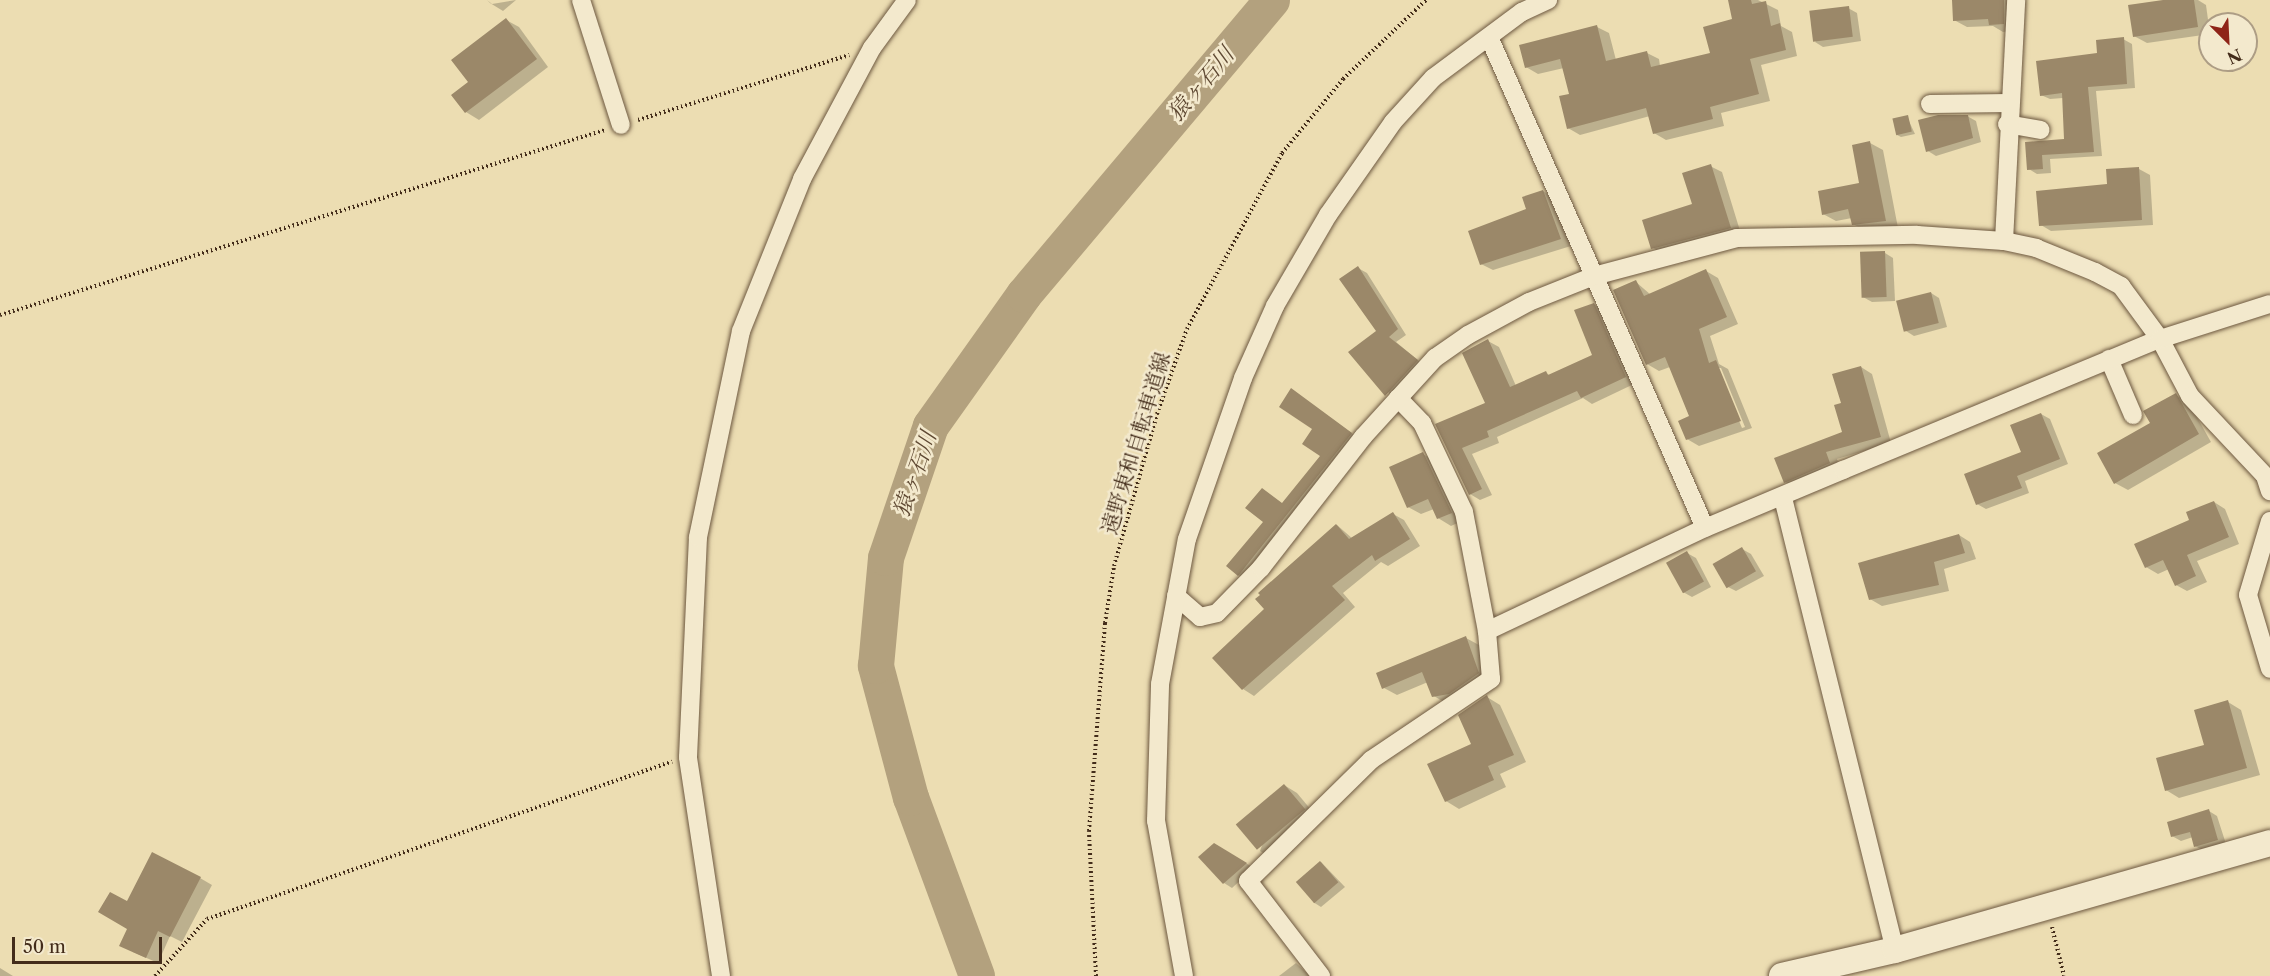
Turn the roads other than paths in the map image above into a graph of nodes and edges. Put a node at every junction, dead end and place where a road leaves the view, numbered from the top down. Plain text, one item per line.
1 (581, 0) edge
2 (907, 0) edge
3 (1548, 0) edge
4 (2016, 0) edge
5 (1489, 37) junction
6 (2009, 103) junction
7 (1930, 104) dead end
8 (2007, 124) junction
9 (621, 125) road end
10 (2040, 130) dead end
11 (2004, 241) junction
12 (1594, 276) junction
13 (2270, 304) edge
14 (2160, 339) junction
15 (2109, 359) junction
16 (1398, 398) junction
17 (2133, 415) dead end
18 (2270, 491) edge
19 (1783, 498) junction
20 (2270, 521) edge
21 (1705, 528) junction
22 (1176, 596) junction
23 (1487, 631) junction
24 (2270, 669) edge
25 (2270, 843) edge
26 (1895, 950) junction
27 (721, 976) edge
28 (1184, 976) edge
29 (1321, 976) edge
30 (1782, 976) edge

1 - 9 street
2 - 27 street
3 - 5 street
4 - 6 street
5 - 12 street
5 - 22 street
6 - 7 street
6 - 8 street
8 - 10 street
8 - 11 street
11 - 12 street
11 - 14 street
12 - 16 street
12 - 21 street
13 - 14 street
14 - 15 street
14 - 18 street
15 - 17 street
15 - 19 street
16 - 22 street
16 - 23 street
19 - 21 street
19 - 26 street
20 - 24 street
21 - 23 street
22 - 28 street
23 - 29 street
25 - 26 street
26 - 30 street

